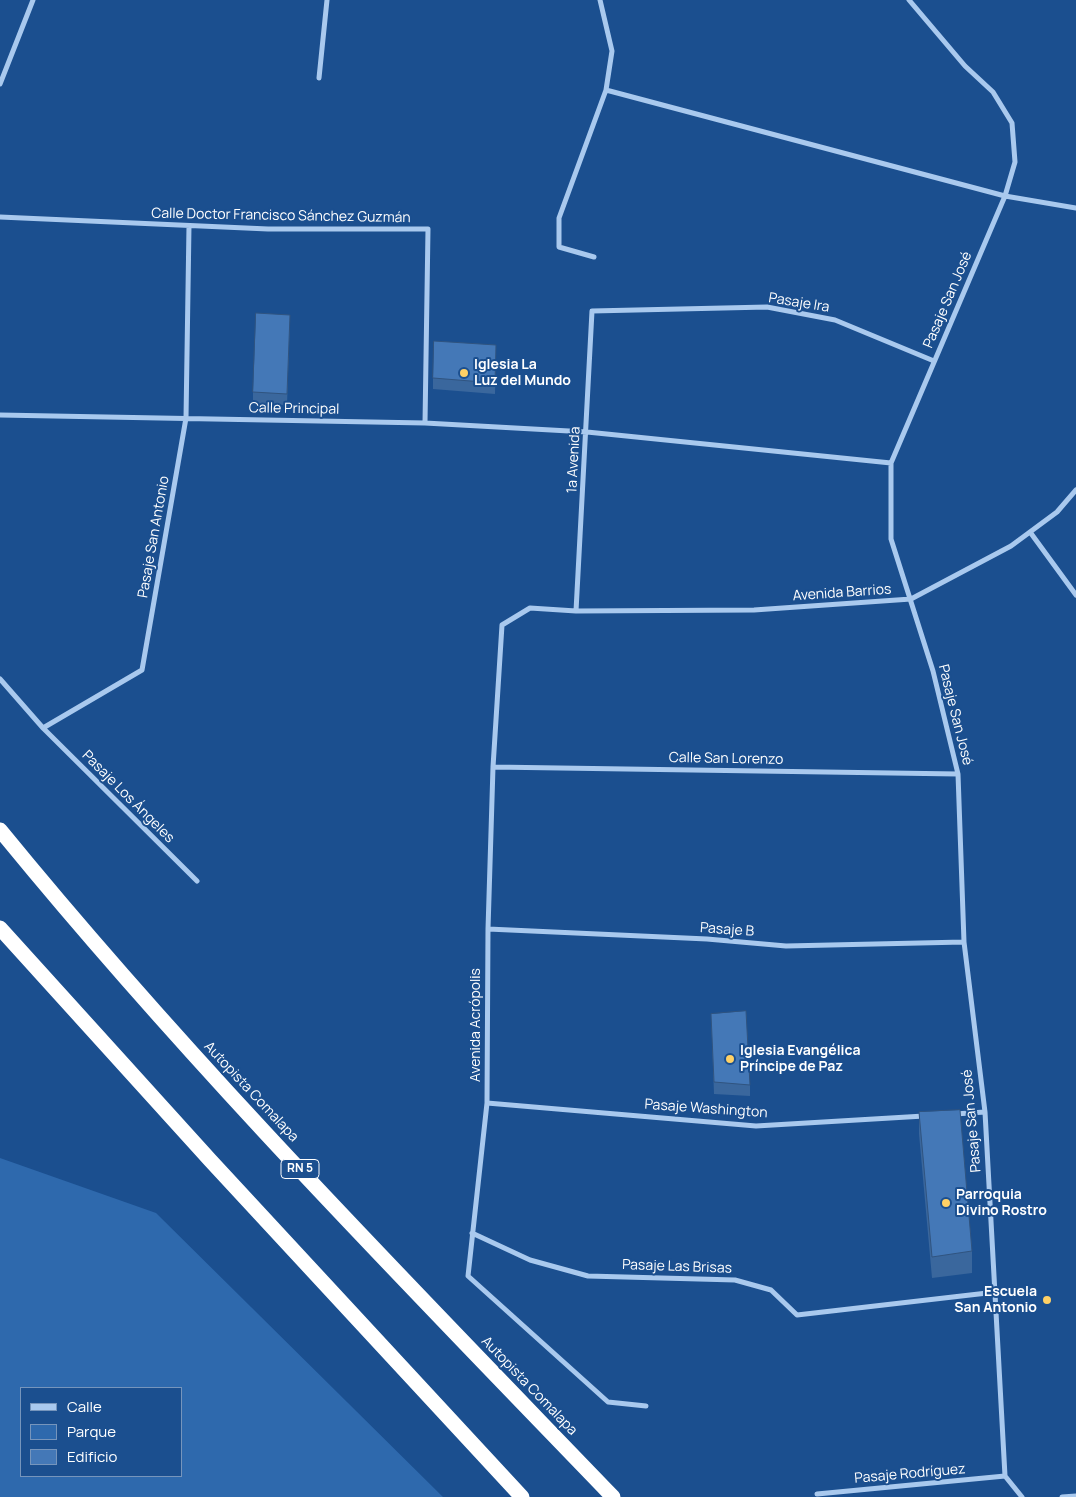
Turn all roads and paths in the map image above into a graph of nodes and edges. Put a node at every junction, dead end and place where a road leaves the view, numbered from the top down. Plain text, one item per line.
1 (32, 0) edge
2 (327, 0) edge
3 (600, 0) edge
4 (909, 0) edge
5 (319, 78) dead end
6 (0, 84) edge
7 (606, 90) junction
8 (1005, 196) junction
9 (1076, 208) edge
10 (0, 217) edge
11 (189, 226) junction
12 (594, 256) dead end
13 (592, 311) joint
14 (934, 361) junction
15 (0, 415) edge
16 (186, 418) junction
17 (425, 423) junction
18 (587, 432) junction
19 (891, 463) junction
20 (1076, 490) edge
21 (1030, 532) junction
22 (1076, 595) edge
23 (911, 599) junction
24 (576, 611) junction
25 (0, 678) edge
26 (43, 728) junction
27 (493, 766) junction
28 (958, 774) junction
29 (0, 830) edge
30 (197, 881) dead end
31 (0, 928) edge
32 (488, 929) junction
33 (964, 942) junction
34 (487, 1103) junction
35 (985, 1112) junction
36 (935, 1115) edge
37 (945, 1115) edge
38 (472, 1233) junction
39 (996, 1292) junction
40 (646, 1406) dead end
41 (1005, 1476) junction
42 (817, 1494) dead end
43 (1076, 1496) edge
44 (522, 1497) edge
45 (613, 1497) edge
46 (1022, 1497) edge
47 (1062, 1497) edge

1 - 6 street
2 - 5 street
3 - 7 street
4 - 8 street, Pasaje San José
7 - 8 street
7 - 12 street
8 - 9 street
8 - 14 street, Pasaje San José
10 - 11 street, Calle Doctor Francisco Sánchez Guzmán
11 - 16 street, Pasaje San Antonio
11 - 17 street, Calle Doctor Francisco Sánchez Guzmán
13 - 14 street, Pasaje Ira
13 - 18 street, 1a Avenida
14 - 19 street, Pasaje San José
15 - 16 street, Calle Principal
16 - 17 street, Calle Principal
16 - 26 street, Pasaje San Antonio
17 - 18 street, Calle Principal
18 - 19 street
18 - 24 street, 1a Avenida
19 - 23 street, Pasaje San José
20 - 21 street, Avenida Barrios
21 - 22 street
21 - 23 street, Avenida Barrios
23 - 24 street, Avenida Barrios
23 - 28 street, Pasaje San José
24 - 27 street, Avenida Acrópolis
25 - 26 street
26 - 30 street, Pasaje Los Ángeles
27 - 28 street, Calle San Lorenzo
27 - 32 street, Avenida Acrópolis
28 - 33 street, Pasaje San José
29 - 45 highway, Autopista Comalapa / RN 5
31 - 44 highway
32 - 33 street, Pasaje B
32 - 34 street, Avenida Acrópolis
33 - 35 street, Pasaje San José
34 - 36 street, Pasaje Washington
34 - 38 street, Avenida Acrópolis
35 - 37 street
35 - 39 street, Pasaje San José
38 - 39 street, Pasaje Las Brisas
38 - 40 street, Avenida Acrópolis
39 - 41 street, Pasaje San José
41 - 42 street, Pasaje Rodríguez
41 - 46 street
43 - 47 street

